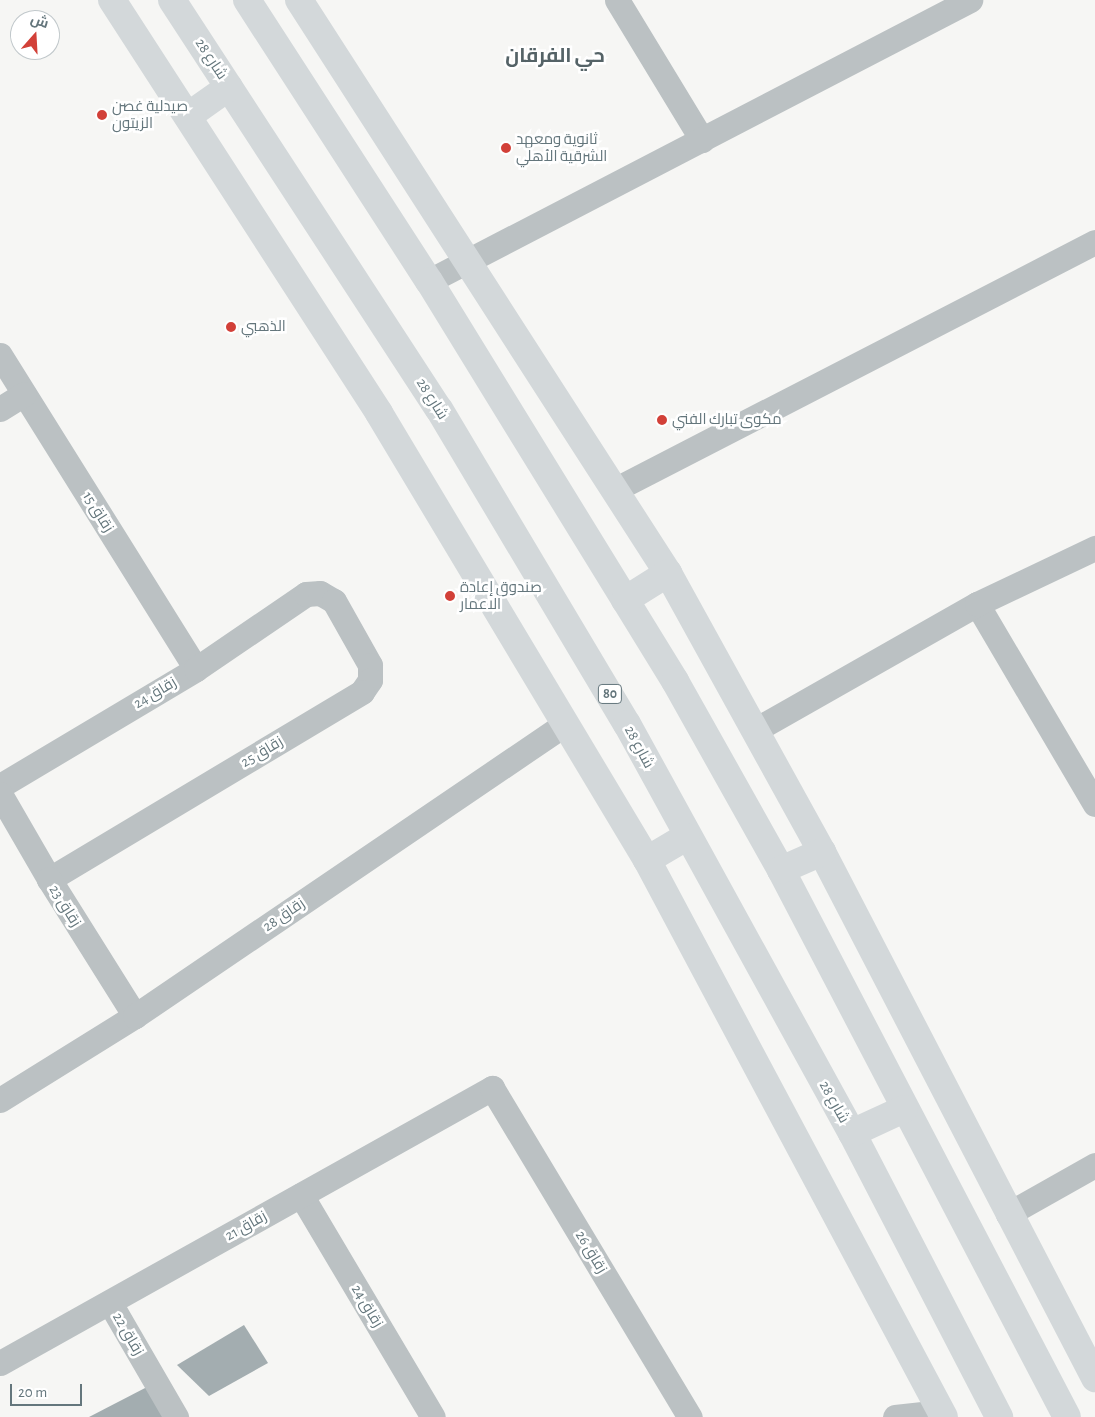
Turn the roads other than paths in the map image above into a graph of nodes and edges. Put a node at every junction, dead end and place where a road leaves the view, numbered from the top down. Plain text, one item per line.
1 (112, 0) edge
2 (172, 0) edge
3 (247, 0) edge
4 (299, 0) edge
5 (617, 0) edge
6 (954, 3) edge
7 (229, 87) junction
8 (188, 116) junction
9 (702, 140) junction
10 (1095, 242) edge
11 (469, 260) junction
12 (429, 280) junction
13 (0, 355) edge
14 (24, 394) junction
15 (0, 409) edge
16 (616, 489) junction
17 (1095, 548) edge
18 (668, 573) junction
19 (306, 594) joint
20 (625, 600) junction
21 (977, 604) junction
22 (196, 669) junction
23 (565, 724) junction
24 (755, 730) junction
25 (0, 786) edge
26 (0, 794) edge
27 (1095, 804) edge
28 (686, 837) junction
29 (822, 852) junction
30 (647, 860) junction
31 (781, 870) junction
32 (48, 879) junction
33 (134, 1016) junction
34 (492, 1088) joint
35 (0, 1100) edge
36 (904, 1109) junction
37 (852, 1133) junction
38 (1095, 1165) edge
39 (301, 1195) junction
40 (1008, 1214) junction
41 (110, 1303) junction
42 (0, 1363) edge
43 (1093, 1369) edge
44 (943, 1415) edge
45 (176, 1417) edge
46 (432, 1417) edge
47 (690, 1417) edge
48 (895, 1417) edge
49 (998, 1417) edge
50 (1067, 1417) edge

1 - 8 main road
2 - 7 main road, شارع 28 / 80
3 - 12 main road
4 - 11 main road
5 - 9 street
6 - 9 street
7 - 8 main road
7 - 28 main road, شارع 28 / 80
8 - 23 main road
9 - 11 street
10 - 16 street
11 - 12 street
11 - 16 main road
12 - 20 main road
13 - 14 street, زقاق 15
14 - 15 street
14 - 22 street, زقاق 15
16 - 18 main road
17 - 21 street
18 - 20 main road
18 - 24 main road
19 - 22 street, زقاق 24
19 - 32 street, زقاق 25
20 - 31 main road
21 - 24 street
21 - 27 street
22 - 25 street, زقاق 24
23 - 30 main road
23 - 33 street, زقاق 28
24 - 29 main road
26 - 32 street, زقاق 23
28 - 30 main road
28 - 37 main road, شارع 28 / 80
29 - 31 main road
29 - 40 main road
30 - 44 main road
31 - 36 main road
32 - 33 street, زقاق 23
33 - 35 street, زقاق 28
34 - 39 street, زقاق 21
34 - 47 street, زقاق 26
36 - 37 main road
36 - 50 main road
37 - 49 main road, شارع 28 / 80
38 - 40 street
39 - 41 street, زقاق 21
39 - 46 street, زقاق 24
40 - 43 main road
41 - 42 street, زقاق 21
41 - 45 street, زقاق 22
44 - 48 street

